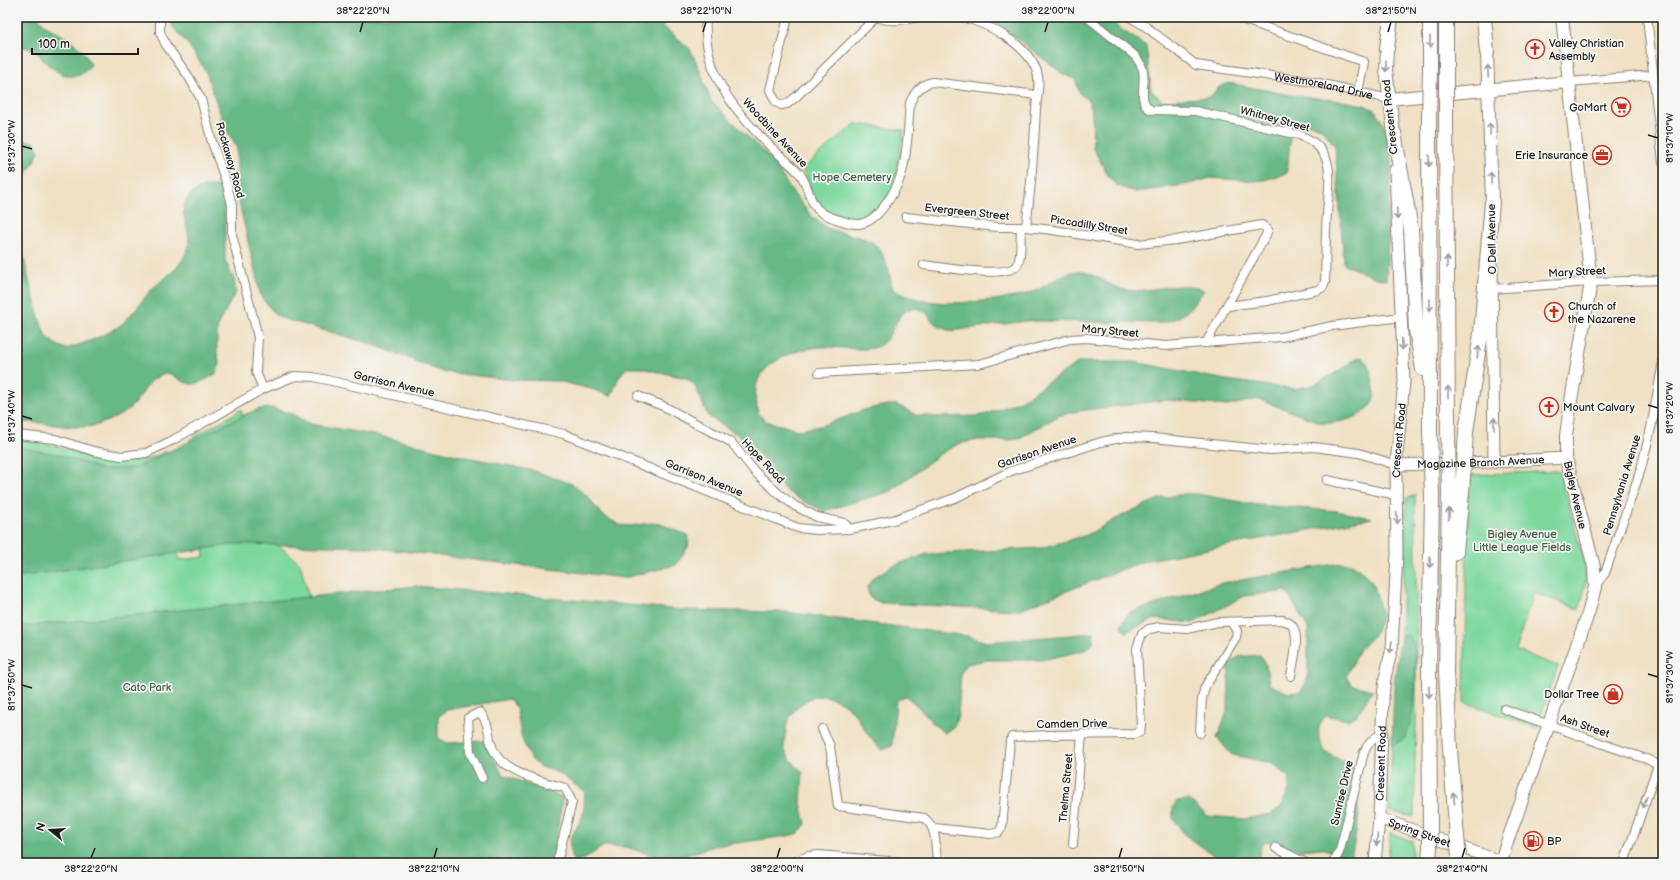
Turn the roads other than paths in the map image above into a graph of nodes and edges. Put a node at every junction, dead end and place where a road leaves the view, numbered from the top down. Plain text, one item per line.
1 (160, 17) edge
2 (706, 17) edge
3 (788, 17) edge
4 (876, 17) edge
5 (921, 17) edge
6 (961, 17) edge
7 (1088, 17) edge
8 (1130, 17) edge
9 (1236, 17) edge
10 (1390, 17) edge
11 (1430, 17) edge
12 (1446, 17) edge
13 (1484, 17) edge
14 (1487, 17) edge
15 (1562, 17) edge
16 (1647, 17) edge
17 (1387, 49) joint
18 (1487, 52) junction
19 (1654, 75) junction
20 (1569, 82) junction
21 (1489, 90) junction
22 (1358, 92) junction
23 (1037, 95) junction
24 (1389, 99) junction
25 (1394, 134) junction
26 (1663, 163) edge
27 (1492, 202) junction
28 (906, 217) dead end
29 (1023, 228) junction
30 (924, 265) dead end
31 (1663, 280) edge
32 (1591, 282) junction
33 (1492, 289) junction
34 (1227, 306) junction
35 (1401, 318) junction
36 (1206, 343) junction
37 (1663, 362) edge
38 (819, 373) dead end
39 (262, 389) junction
40 (638, 396) dead end
41 (1430, 404) junction
42 (17, 435) edge
43 (1566, 458) junction
44 (1494, 462) junction
45 (1396, 465) junction
46 (1327, 480) dead end
47 (1455, 494) junction
48 (1396, 495) junction
49 (850, 529) junction
50 (1595, 587) junction
51 (1231, 622) junction
52 (1291, 676) dead end
53 (1504, 710) dead end
54 (1548, 725) junction
55 (822, 729) dead end
56 (1200, 733) dead end
57 (1082, 734) junction
58 (1382, 734) junction
59 (482, 778) dead end
60 (1379, 818) junction
61 (934, 828) junction
62 (1073, 844) dead end
63 (1276, 848) dead end
64 (808, 860) edge
65 (1460, 860) edge
66 (882, 862) edge
67 (557, 863) edge
68 (792, 863) edge
69 (911, 863) edge
70 (936, 863) edge
71 (1306, 863) edge
72 (1331, 863) edge
73 (1375, 863) edge
74 (1429, 863) edge
75 (1503, 863) edge
76 (1624, 863) edge

1 - 39 street, Rockaway Road
2 - 23 street, Woodbine Avenue
3 - 4 street
4 - 5 street
6 - 23 street
7 - 34 street, Whitney Street
8 - 22 street, Westmoreland Drive
9 - 22 street
10 - 17 highway
11 -> 41 highway, bridge
47 -> 12 highway, bridge
13 - 18 highway
14 - 18 street, O Dell Avenue
15 - 20 main road, Bigley Avenue
16 - 19 street
17 -> 24 main road, Crescent Road
21 -> 18 main road, O Dell Avenue
19 - 20 street, Westmoreland Drive
19 - 26 street
20 - 21 main road, Westmoreland Drive
20 - 32 main road, Bigley Avenue
21 - 24 main road, Westmoreland Drive
27 -> 21 main road, O Dell Avenue
22 - 24 street, Westmoreland Drive
23 - 29 street
24 - 25 main road, Crescent Road
25 -> 35 street, Crescent Road
25 - 41 highway
27 - 33 street, O Dell Avenue
47 -> 27 highway, bridge
28 - 29 street, Evergreen Street
29 - 30 street
29 - 34 street, Piccadilly Street
31 - 32 street, Mary Street
32 - 33 street, Mary Street
32 - 43 main road, Bigley Avenue
44 -> 33 street, O Dell Avenue
34 - 36 street, Piccadilly Street
35 - 36 street, Mary Street
35 -> 45 street, Crescent Road
36 - 38 street, Mary Street
37 - 50 street, Pennsylvania Avenue
39 - 42 street, Garrison Avenue
39 - 49 street, Garrison Avenue
40 - 49 street, Hope Road
41 -> 74 highway, bridge
43 - 44 street, Magazine Branch Avenue
43 - 50 main road, Bigley Avenue
44 - 45 street, Magazine Branch Avenue
45 - 48 street, Crescent Road
45 - 49 street, Garrison Avenue
46 - 48 street
65 -> 47 highway, bridge
48 -> 58 street, Crescent Road
50 - 54 main road, Bigley Avenue
51 - 52 street, Camden Drive
51 - 56 street
51 - 57 street, Camden Drive
53 - 54 street, Ash Street
54 - 75 main road, Bigley Avenue
54 -> 76 street, Ash Street
55 - 61 street
57 - 61 street, Camden Drive
57 - 62 street, Thelma Street
58 - 60 street, Crescent Road
58 - 72 street, Sunrise Drive
59 - 67 street
60 -> 73 street, Crescent Road
60 - 75 street, Spring Street
61 - 70 street
63 - 71 street
64 - 66 street
64 - 68 street
66 - 69 street

